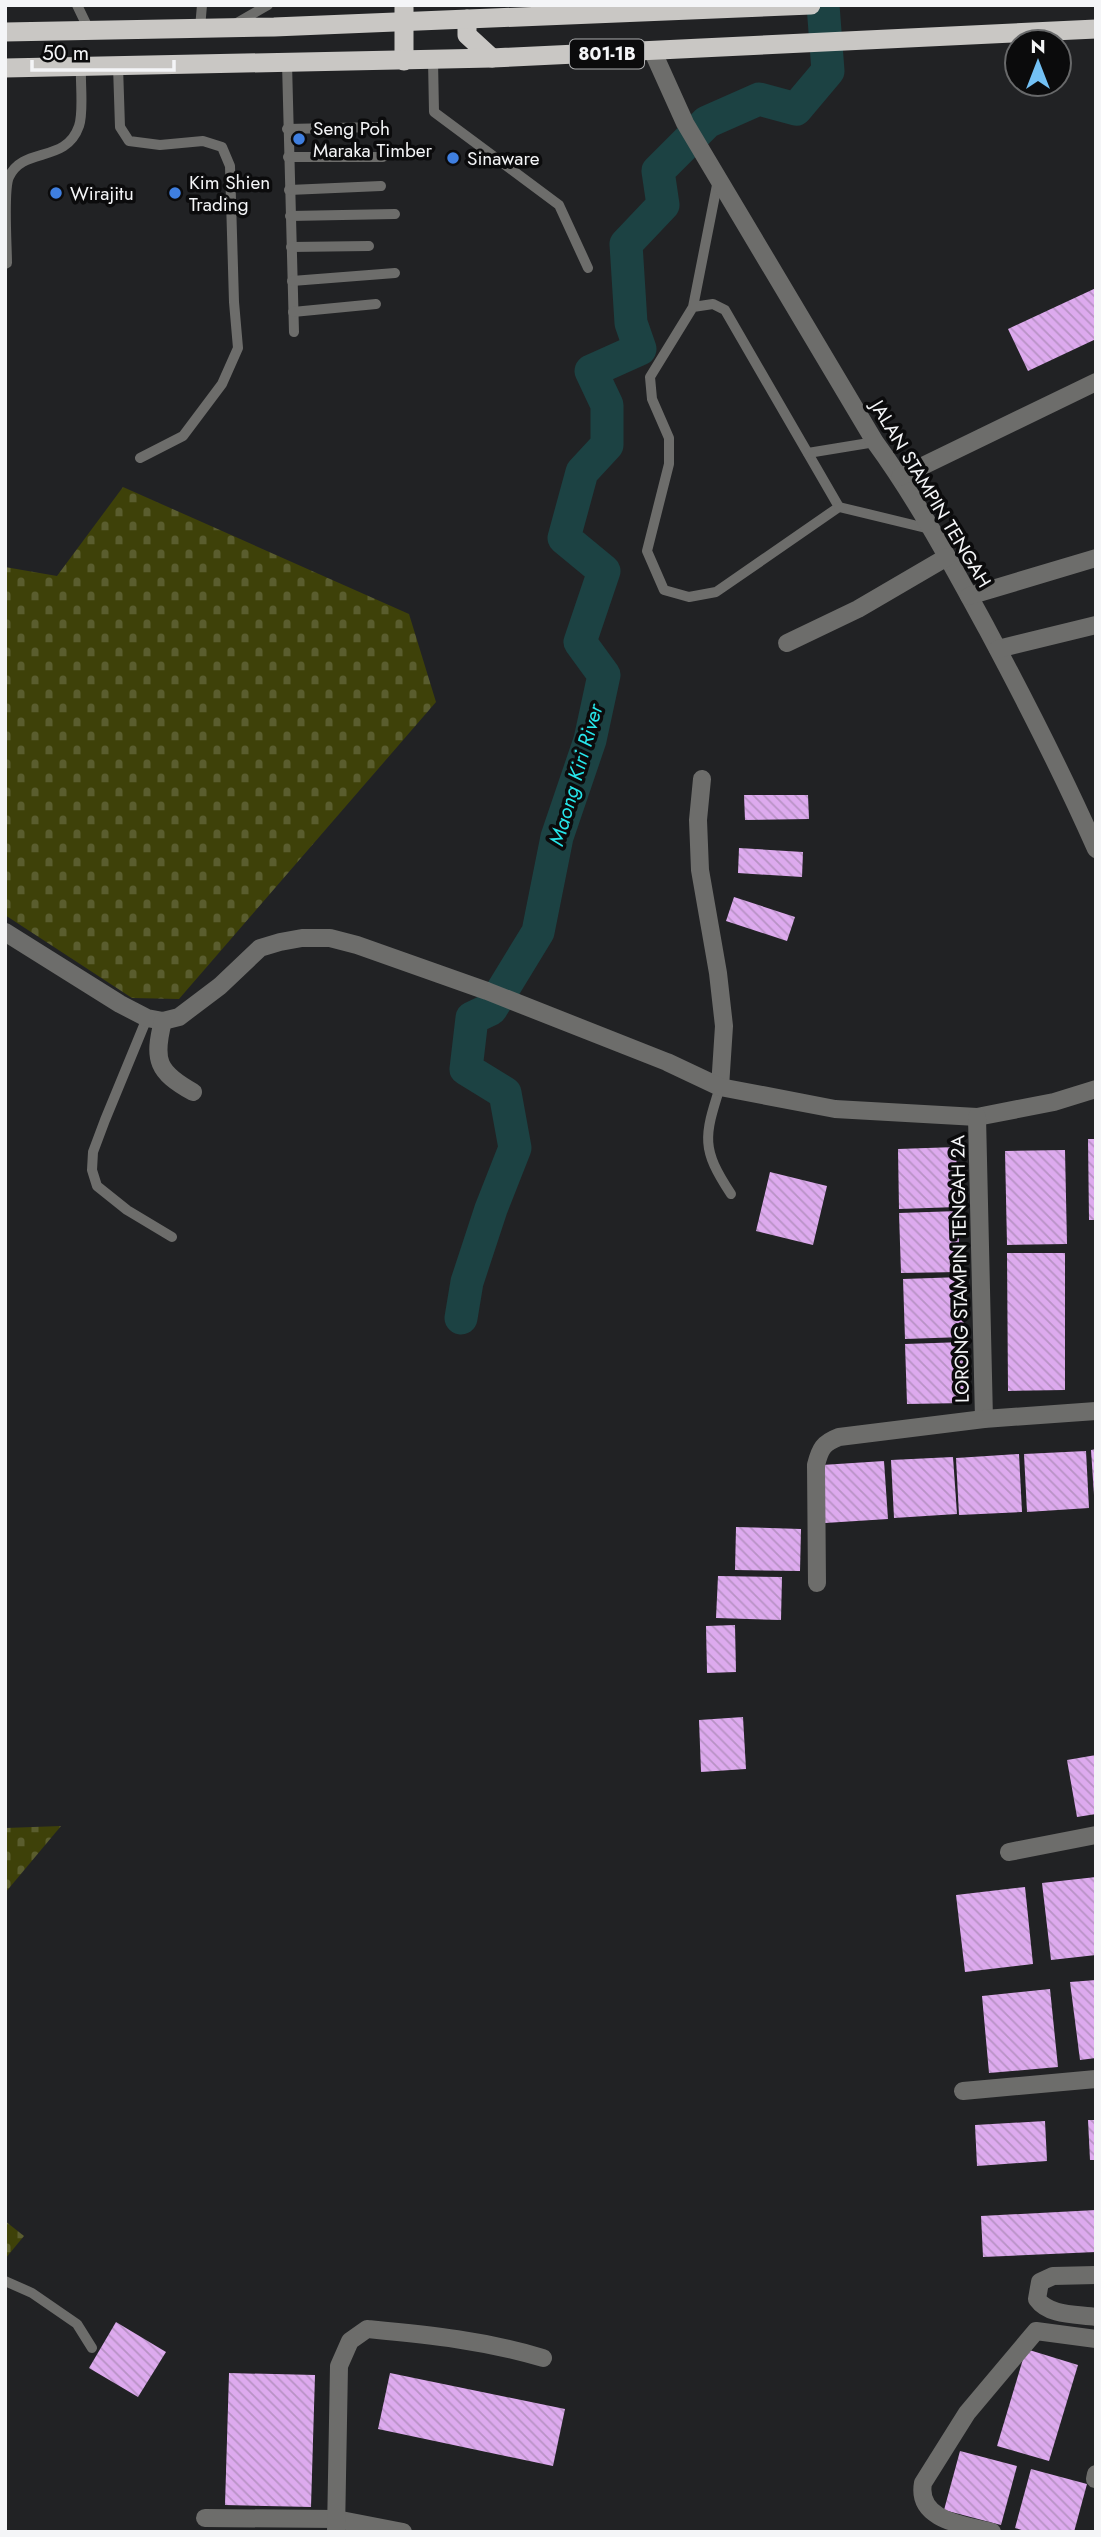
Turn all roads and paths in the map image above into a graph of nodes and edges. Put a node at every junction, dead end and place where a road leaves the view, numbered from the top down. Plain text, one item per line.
1 (78, 5) edge
2 (202, 5) edge
3 (268, 5) edge
4 (811, 5) edge
5 (804, 6) edge
6 (697, 8) edge
7 (405, 14) edge
8 (467, 19) junction
9 (228, 27) junction
10 (200, 28) junction
11 (1096, 29) edge
12 (89, 30) junction
13 (5, 32) edge
14 (653, 52) junction
15 (492, 58) junction
16 (433, 60) junction
17 (404, 61) junction
18 (287, 63) junction
19 (118, 66) junction
20 (80, 67) junction
21 (5, 68) edge
22 (379, 127) dead end
23 (288, 129) junction
24 (288, 157) junction
25 (383, 157) dead end
26 (715, 175) junction
27 (381, 186) dead end
28 (289, 190) junction
29 (395, 214) dead end
30 (290, 216) junction
31 (369, 246) dead end
32 (291, 247) junction
33 (5, 264) edge
34 (588, 268) dead end
35 (395, 273) dead end
36 (292, 281) junction
37 (376, 304) dead end
38 (693, 307) junction
39 (293, 312) junction
40 (294, 332) dead end
41 (1096, 382) edge
42 (875, 442) junction
43 (808, 453) junction
44 (140, 458) dead end
45 (900, 477) junction
46 (839, 507) junction
47 (931, 530) junction
48 (947, 557) junction
49 (1096, 558) edge
50 (969, 596) junction
51 (1096, 625) edge
52 (786, 643) dead end
53 (998, 649) junction
54 (702, 779) dead end
55 (1092, 832) edge
56 (1096, 849) edge
57 (5, 932) edge
58 (155, 1019) junction
59 (720, 1087) junction
60 (1096, 1089) edge
61 (193, 1092) dead end
62 (977, 1117) junction
63 (731, 1194) dead end
64 (172, 1237) dead end
65 (1096, 1411) edge
66 (984, 1419) junction
67 (817, 1583) dead end
68 (1096, 1835) edge
69 (1009, 1852) dead end
70 (1096, 2079) edge
71 (963, 2091) dead end
72 (1096, 2275) edge
73 (5, 2281) edge
74 (1096, 2317) edge
75 (1096, 2339) edge
76 (92, 2348) dead end
77 (543, 2358) dead end
78 (1096, 2474) edge
79 (1095, 2479) edge
80 (205, 2518) dead end
81 (336, 2525) edge
82 (403, 2532) edge
83 (992, 2532) edge

1 - 12 lane
2 - 10 lane
3 - 9 lane
4 - 5 highway
5 - 6 highway
6 - 8 highway
7 - 8 highway
7 - 9 highway
7 - 17 highway
8 - 15 highway
9 - 10 highway
10 - 12 highway
11 - 14 highway, 801-1B
12 - 13 highway
14 - 15 highway, 801-1B
14 - 26 street, JALAN STAMPIN TENGAH
15 - 16 highway, 801-1B
16 - 17 highway, 801-1B
16 - 34 lane
17 - 18 highway
18 - 19 highway
18 - 23 lane
19 - 20 highway
19 - 44 lane
20 - 21 highway
20 - 33 lane
22 - 23 lane
23 - 24 lane
24 - 25 lane
24 - 28 lane
26 - 38 lane
26 - 42 street, JALAN STAMPIN TENGAH
27 - 28 lane
28 - 30 lane
29 - 30 lane
30 - 32 lane
31 - 32 lane
32 - 36 lane
35 - 36 lane
36 - 39 lane
37 - 39 lane
38 - 43 lane
38 - 46 lane
39 - 40 lane
41 - 45 street
42 - 43 lane
42 - 45 street, JALAN STAMPIN TENGAH
43 - 46 lane
45 - 47 street, JALAN STAMPIN TENGAH
46 - 47 lane
47 - 48 street, JALAN STAMPIN TENGAH
48 - 50 street, JALAN STAMPIN TENGAH
48 - 52 street
49 - 50 street
50 - 53 street, JALAN STAMPIN TENGAH
51 - 53 street
53 - 55 street, JALAN STAMPIN TENGAH
54 - 59 street
55 - 56 street, JALAN STAMPIN TENGAH
57 - 58 street
58 - 59 street
58 - 61 street
58 - 64 lane
59 - 62 street
59 - 63 lane
60 - 62 street
62 - 66 street, LORONG STAMPIN TENGAH 2A
65 - 66 street, LORONG STAMPIN TENGAH 2A
66 - 67 street, LORONG STAMPIN TENGAH 2A
68 - 69 street
70 - 71 street
72 - 74 street
73 - 76 lane
75 - 83 street
77 - 81 street
78 - 79 street
80 - 81 street
81 - 82 street

